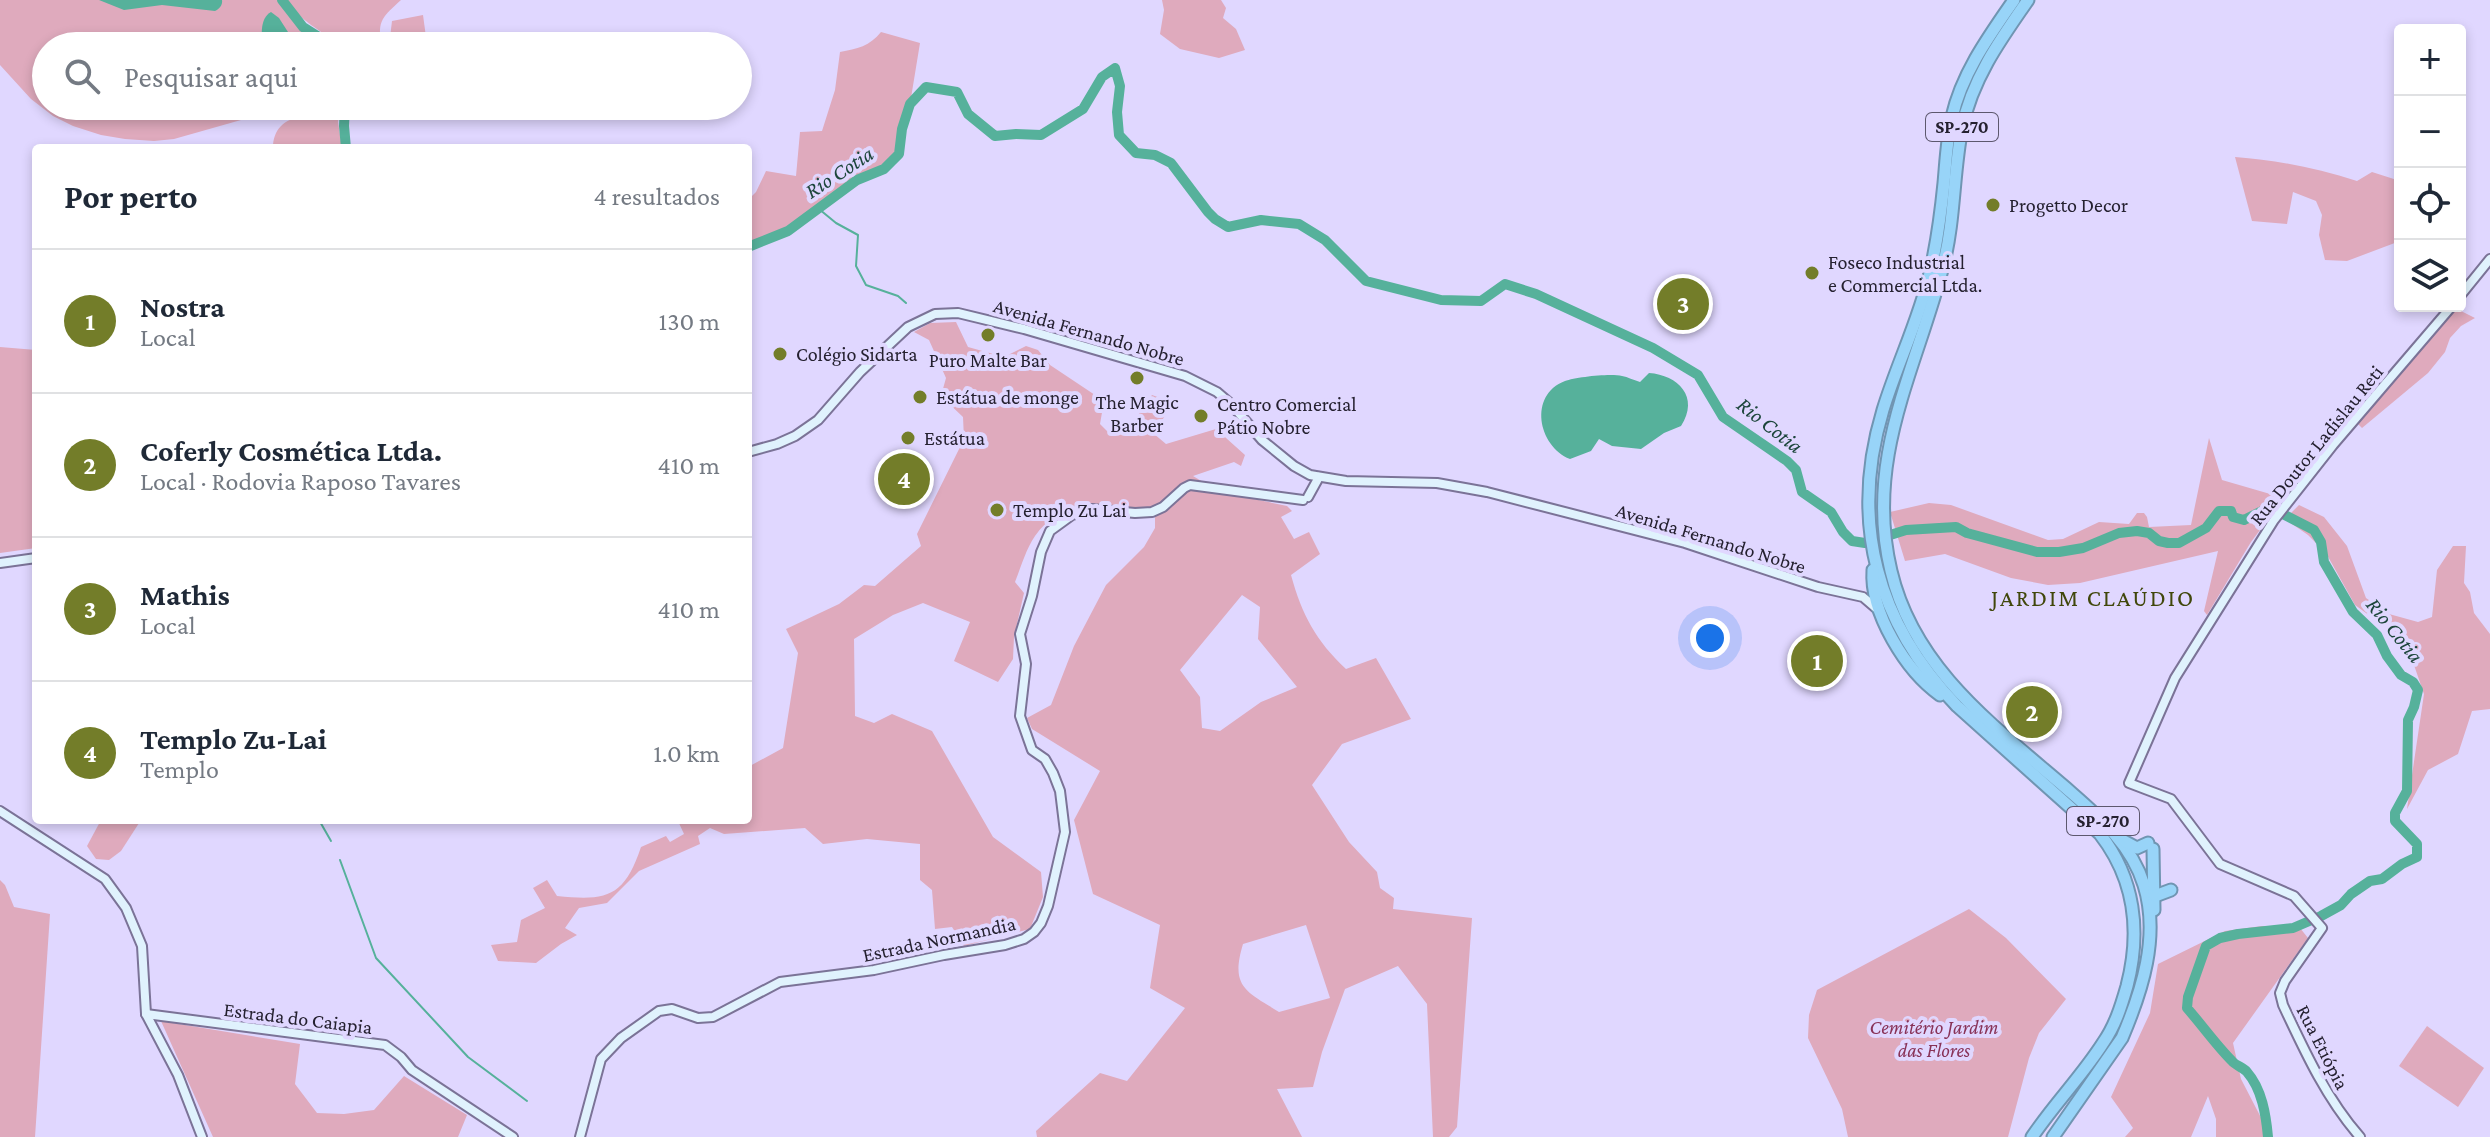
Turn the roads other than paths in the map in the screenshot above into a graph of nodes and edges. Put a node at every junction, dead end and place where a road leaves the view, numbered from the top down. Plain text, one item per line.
1 (2014, 0) edge
2 (2028, 0) edge
3 (2490, 259) edge
4 (2466, 289) edge
5 (2447, 312) edge
6 (752, 451) edge
7 (1314, 476) junction
8 (1874, 554) junction
9 (32, 559) edge
10 (0, 563) edge
11 (1872, 580) junction
12 (1853, 594) junction
13 (1880, 613) junction
14 (1957, 706) junction
15 (0, 811) edge
16 (2119, 837) junction
17 (2171, 890) dead end
18 (2155, 896) junction
19 (2320, 926) joint
20 (2149, 951) junction
21 (146, 1014) junction
22 (2047, 1114) junction
23 (202, 1137) edge
24 (513, 1137) edge
25 (580, 1137) edge
26 (2025, 1137) edge
27 (2032, 1137) edge
28 (2053, 1137) edge
29 (2360, 1137) edge

1 - 8 highway, SP-270
2 - 16 highway, SP-270
3 - 4 street
5 - 19 street, Rua Doutor Ladislau Reti
6 - 7 street, Avenida Fernando Nobre
7 - 12 street, Avenida Fernando Nobre
7 - 25 street, Estrada Normandia
8 - 11 highway
8 - 14 highway, SP-270
9 - 10 street
11 - 12 street
11 - 13 highway
12 - 13 street
13 - 14 highway
14 - 22 highway, SP-270
15 - 21 street
16 - 18 highway
16 - 20 highway, SP-270
17 - 18 highway
18 - 20 highway
19 - 29 street, Rua Etiópia
20 - 28 highway, SP-270
21 - 23 street
21 - 24 street, Estrada do Caiapia
22 - 26 street
22 - 27 highway, SP-270

